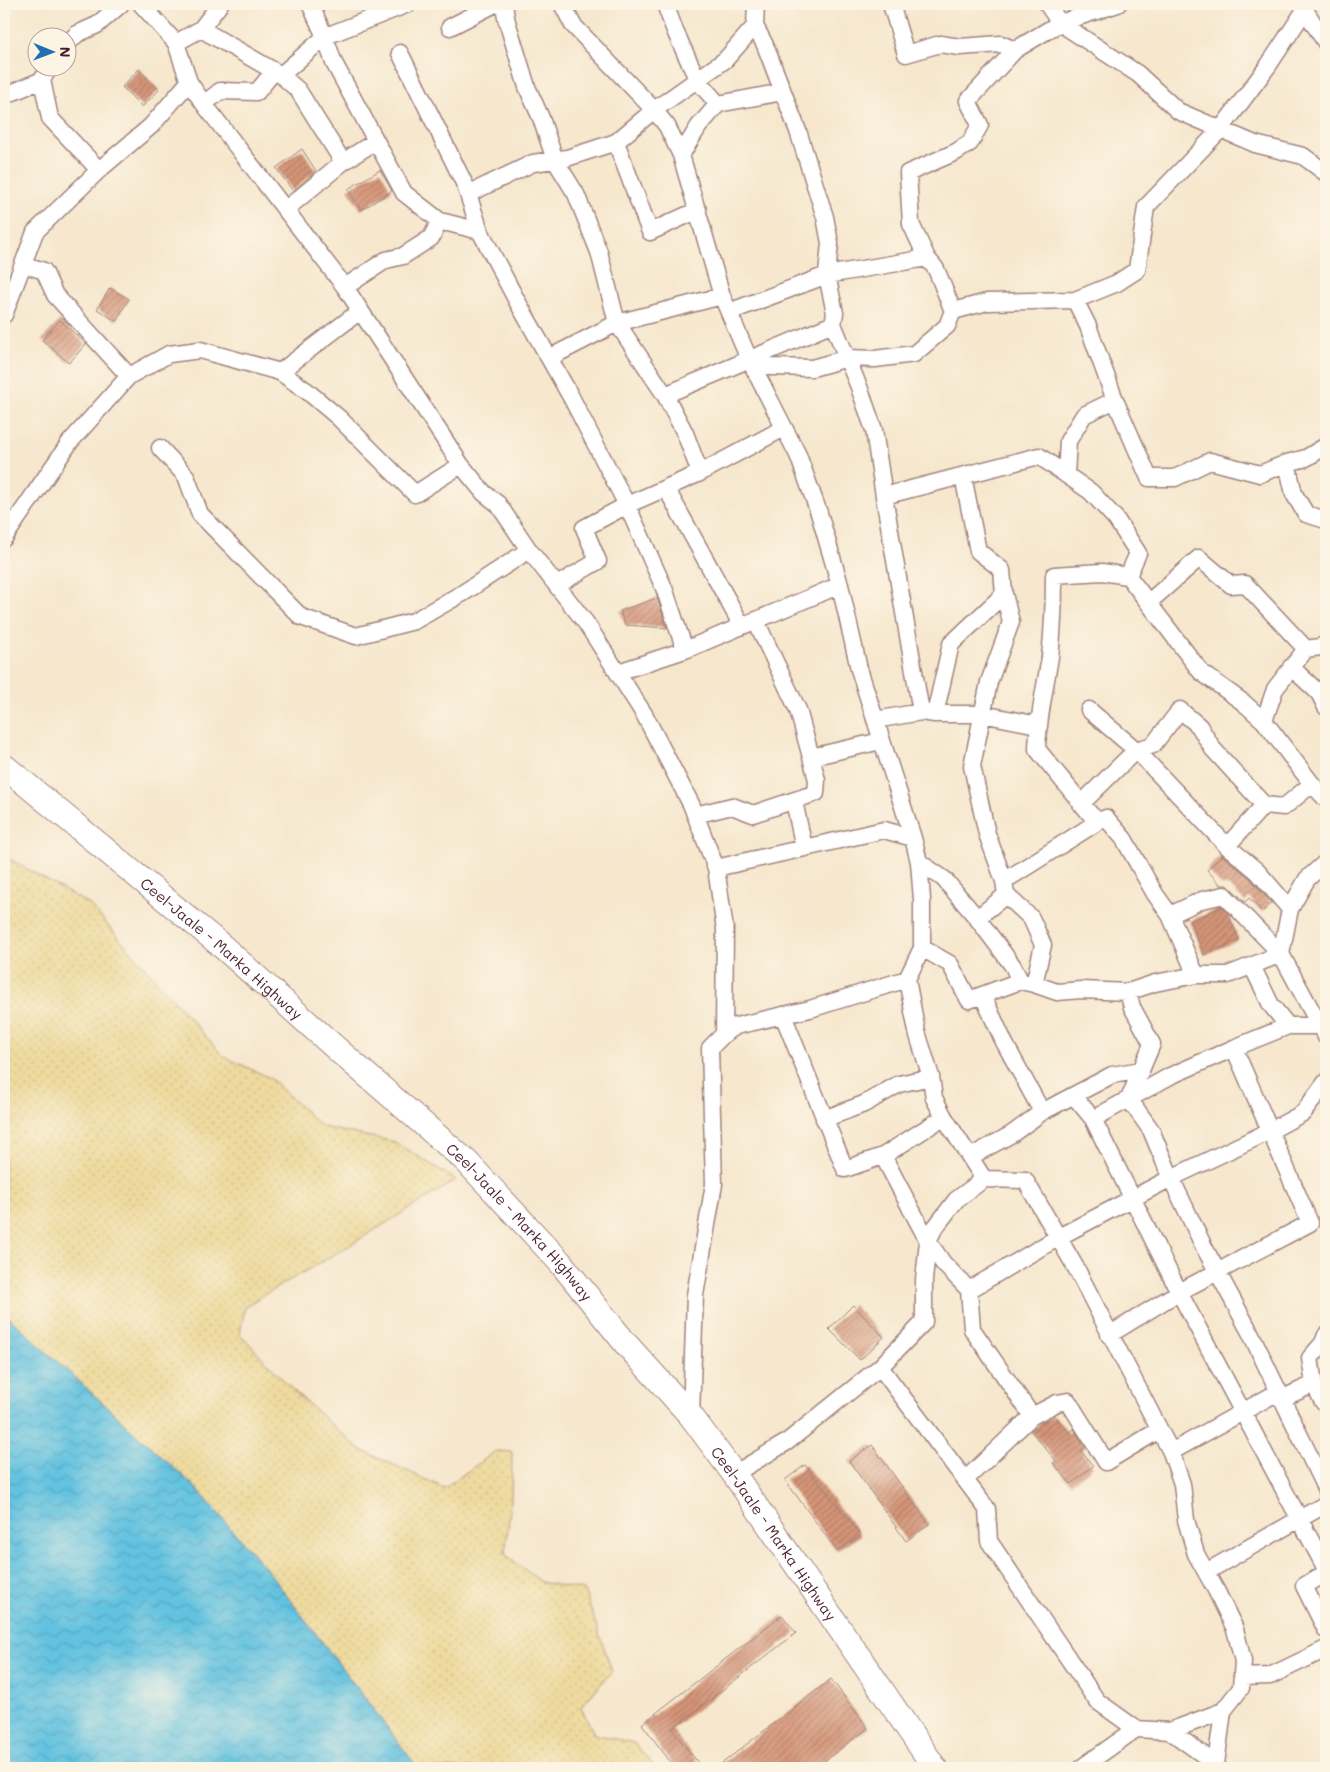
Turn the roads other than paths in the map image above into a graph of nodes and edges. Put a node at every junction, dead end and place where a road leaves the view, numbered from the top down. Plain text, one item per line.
1 (121, 4) edge
2 (141, 4) edge
3 (220, 4) edge
4 (312, 4) edge
5 (408, 4) edge
6 (495, 4) edge
7 (504, 4) edge
8 (562, 4) edge
9 (665, 4) edge
10 (756, 4) edge
11 (891, 4) edge
12 (1047, 4) edge
13 (1118, 4) edge
14 (1306, 7) edge
15 (1060, 23) junction
16 (756, 26) junction
17 (450, 27) dead end
18 (201, 29) junction
19 (78, 34) edge
20 (325, 37) junction
21 (176, 43) junction
22 (1326, 43) edge
23 (1015, 50) junction
24 (400, 53) dead end
25 (278, 73) junction
26 (38, 78) edge
27 (46, 78) edge
28 (698, 80) junction
29 (189, 82) junction
30 (782, 92) junction
31 (4, 96) edge
32 (204, 104) junction
33 (718, 104) junction
34 (654, 110) junction
35 (1221, 129) junction
36 (376, 141) junction
37 (616, 142) junction
38 (681, 155) junction
39 (555, 160) junction
40 (343, 162) junction
41 (100, 170) junction
42 (1326, 173) edge
43 (468, 194) junction
44 (285, 210) junction
45 (698, 210) junction
46 (440, 221) junction
47 (480, 231) junction
48 (927, 258) junction
49 (23, 264) junction
50 (827, 275) junction
51 (345, 287) junction
52 (722, 296) junction
53 (1075, 300) junction
54 (360, 311) junction
55 (953, 311) junction
56 (730, 312) junction
57 (4, 316) edge
58 (617, 323) junction
59 (833, 324) junction
60 (549, 358) junction
61 (848, 358) junction
62 (749, 359) junction
63 (280, 372) junction
64 (130, 376) junction
65 (665, 395) junction
66 (1115, 400) junction
67 (784, 428) junction
68 (1326, 446) edge
69 (160, 448) dead end
70 (1287, 463) junction
71 (461, 465) junction
72 (700, 473) junction
73 (1066, 475) junction
74 (963, 476) junction
75 (666, 488) junction
76 (884, 496) junction
77 (627, 505) junction
78 (1326, 520) edge
79 (4, 538) edge
80 (529, 550) junction
81 (1128, 576) junction
82 (557, 585) junction
83 (840, 585) junction
84 (1004, 594) junction
85 (1149, 602) junction
86 (749, 624) junction
87 (1326, 644) edge
88 (1306, 649) junction
89 (685, 650) junction
90 (1291, 666) junction
91 (618, 672) junction
92 (1326, 707) edge
93 (1089, 710) dead end
94 (928, 713) junction
95 (982, 714) junction
96 (875, 720) junction
97 (1264, 721) junction
98 (1038, 725) junction
99 (881, 740) junction
100 (1136, 750) junction
101 (812, 757) junction
102 (4, 766) edge
103 (1321, 791) edge
104 (794, 801) junction
105 (1081, 804) junction
106 (1264, 805) junction
107 (695, 815) junction
108 (1099, 822) junction
109 (913, 838) junction
110 (1227, 846) junction
111 (804, 848) junction
112 (919, 862) junction
113 (1326, 862) edge
114 (716, 868) junction
115 (1005, 888) junction
116 (1290, 910) junction
117 (1170, 915) junction
118 (977, 918) junction
119 (922, 948) junction
120 (1281, 954) junction
121 (1252, 966) junction
122 (1196, 975) junction
123 (907, 979) junction
124 (1027, 982) junction
125 (1128, 992) junction
126 (983, 996) junction
127 (783, 1015) junction
128 (1288, 1026) junction
129 (1323, 1031) edge
130 (724, 1034) junction
131 (1234, 1048) junction
132 (1141, 1070) junction
133 (931, 1077) junction
134 (1325, 1087) edge
135 (1074, 1096) junction
136 (1129, 1099) junction
137 (1042, 1112) junction
138 (944, 1117) junction
139 (824, 1119) junction
140 (1093, 1119) junction
141 (1270, 1131) junction
142 (883, 1156) junction
143 (970, 1157) junction
144 (1171, 1178) junction
145 (984, 1179) junction
146 (1132, 1199) junction
147 (1057, 1238) junction
148 (928, 1241) junction
149 (1216, 1272) junction
150 (969, 1290) junction
151 (1179, 1292) junction
152 (1110, 1335) junction
153 (1326, 1336) edge
154 (880, 1367) junction
155 (1314, 1384) junction
156 (1280, 1396) junction
157 (1326, 1401) edge
158 (1243, 1412) junction
159 (691, 1416) junction
160 (1032, 1416) junction
161 (1159, 1430) junction
162 (1171, 1452) junction
163 (734, 1474) junction
164 (966, 1479) junction
165 (1326, 1490) edge
166 (1326, 1504) edge
167 (1300, 1518) junction
168 (1326, 1569) edge
169 (1206, 1572) junction
170 (1326, 1573) edge
171 (1326, 1630) edge
172 (1326, 1649) edge
173 (1242, 1677) junction
174 (1223, 1711) junction
175 (1136, 1729) junction
176 (1170, 1731) junction
177 (1217, 1766) edge
178 (935, 1768) edge
179 (1081, 1768) edge

1 - 19 street
2 - 21 street
3 - 18 street
4 - 20 street
5 - 20 street
6 - 17 street
7 - 39 street
8 - 34 street
9 - 28 street
10 - 16 street
11 - 23 street
12 - 15 street
13 - 15 street
14 - 22 street
14 - 35 street
15 - 23 street
15 - 35 street
16 - 28 street
16 - 30 street
18 - 21 street
18 - 25 street
20 - 25 street
20 - 36 street
21 - 29 street
23 - 48 street
24 - 43 street
25 - 32 street
25 - 40 street
26 - 31 street
27 - 41 street
28 - 33 street
28 - 34 street
29 - 32 street
29 - 41 street
30 - 33 street
30 - 50 street
32 - 44 street
33 - 38 street
34 - 37 street
34 - 38 street
35 - 42 street
35 - 53 street
36 - 40 street
36 - 46 street
37 - 39 street
37 - 45 street
38 - 45 street
39 - 43 street
39 - 58 street
40 - 44 street
41 - 49 street
43 - 47 street
44 - 51 street
45 - 52 street
46 - 47 street
46 - 51 street
47 - 60 street
48 - 50 street
48 - 55 street
49 - 57 street
49 - 64 street
50 - 56 street
50 - 59 street
51 - 54 street
52 - 56 street
52 - 58 street
53 - 55 street
53 - 66 street
54 - 63 street
54 - 71 street
55 - 61 street
56 - 62 street
58 - 60 street
58 - 65 street
59 - 61 street
59 - 62 street
60 - 77 street
61 - 62 street
61 - 76 street
62 - 65 street
62 - 67 street
63 - 64 street
63 - 71 street
64 - 79 street
65 - 72 street
66 - 70 street
66 - 73 street
67 - 72 street
67 - 83 street
68 - 70 street
69 - 80 street
70 - 78 street
71 - 80 street
72 - 75 street
73 - 74 street
73 - 81 street
74 - 76 street
74 - 84 street
75 - 77 street
75 - 86 street
76 - 94 street
77 - 82 street
77 - 89 street
80 - 82 street
81 - 85 street
81 - 98 street
82 - 91 street
83 - 86 street
83 - 96 street
84 - 94 street
84 - 95 street
85 - 88 street
85 - 97 street
86 - 89 street
86 - 101 street
87 - 88 street
88 - 90 street
89 - 91 street
90 - 92 street
90 - 97 street
91 - 107 street
93 - 100 street
94 - 95 street
94 - 96 street
95 - 98 street
95 - 115 street
96 - 99 street
97 - 103 street
98 - 105 street
99 - 101 street
99 - 109 street
100 - 105 street
100 - 106 street
100 - 110 street
101 - 104 street
102 - 159 street, Ceel-Jaale - Marka Highway
103 - 106 street
104 - 107 street
104 - 111 street
105 - 108 street
106 - 110 street
107 - 114 street
108 - 115 street
108 - 117 street
109 - 111 street
109 - 112 street
110 - 116 street
111 - 114 street
112 - 118 street
112 - 119 street
113 - 116 street
114 - 130 street
115 - 118 street
115 - 124 street
116 - 120 street
117 - 120 street
117 - 122 street
118 - 124 street
119 - 123 street
119 - 126 street
120 - 121 street
120 - 129 street
121 - 122 street
121 - 128 street
122 - 125 street
123 - 127 street
123 - 133 street
124 - 125 street
124 - 126 street
125 - 132 street
126 - 137 street
127 - 130 street
127 - 139 street
128 - 129 street
128 - 131 street
130 - 159 street
131 - 136 street
131 - 141 street
132 - 135 street
132 - 136 street
133 - 138 street
133 - 139 street
134 - 141 street
135 - 137 street
135 - 140 street
136 - 140 street
136 - 144 street
137 - 143 street
138 - 142 street
138 - 143 street
139 - 142 street
140 - 146 street
141 - 144 street
141 - 149 street
142 - 148 street
143 - 145 street
144 - 146 street
144 - 149 street
145 - 147 street
145 - 148 street
146 - 147 street
146 - 151 street
147 - 150 street
147 - 152 street
148 - 150 street
148 - 154 street
149 - 151 street
149 - 156 street
150 - 160 street
151 - 152 street
151 - 158 street
152 - 161 street
153 - 155 street
154 - 163 street
154 - 164 street
155 - 156 street
155 - 157 street
156 - 158 street
156 - 165 street
158 - 162 street
158 - 167 street
159 - 163 street, Ceel-Jaale - Marka Highway
160 - 161 street
160 - 164 street
161 - 162 street
162 - 169 street
163 - 178 street, Ceel-Jaale - Marka Highway
164 - 175 street
166 - 167 street
167 - 168 street
167 - 169 street
169 - 173 street
170 - 171 street
172 - 173 street
173 - 174 street
174 - 176 street
174 - 177 street
175 - 176 street
175 - 179 street
176 - 177 street

